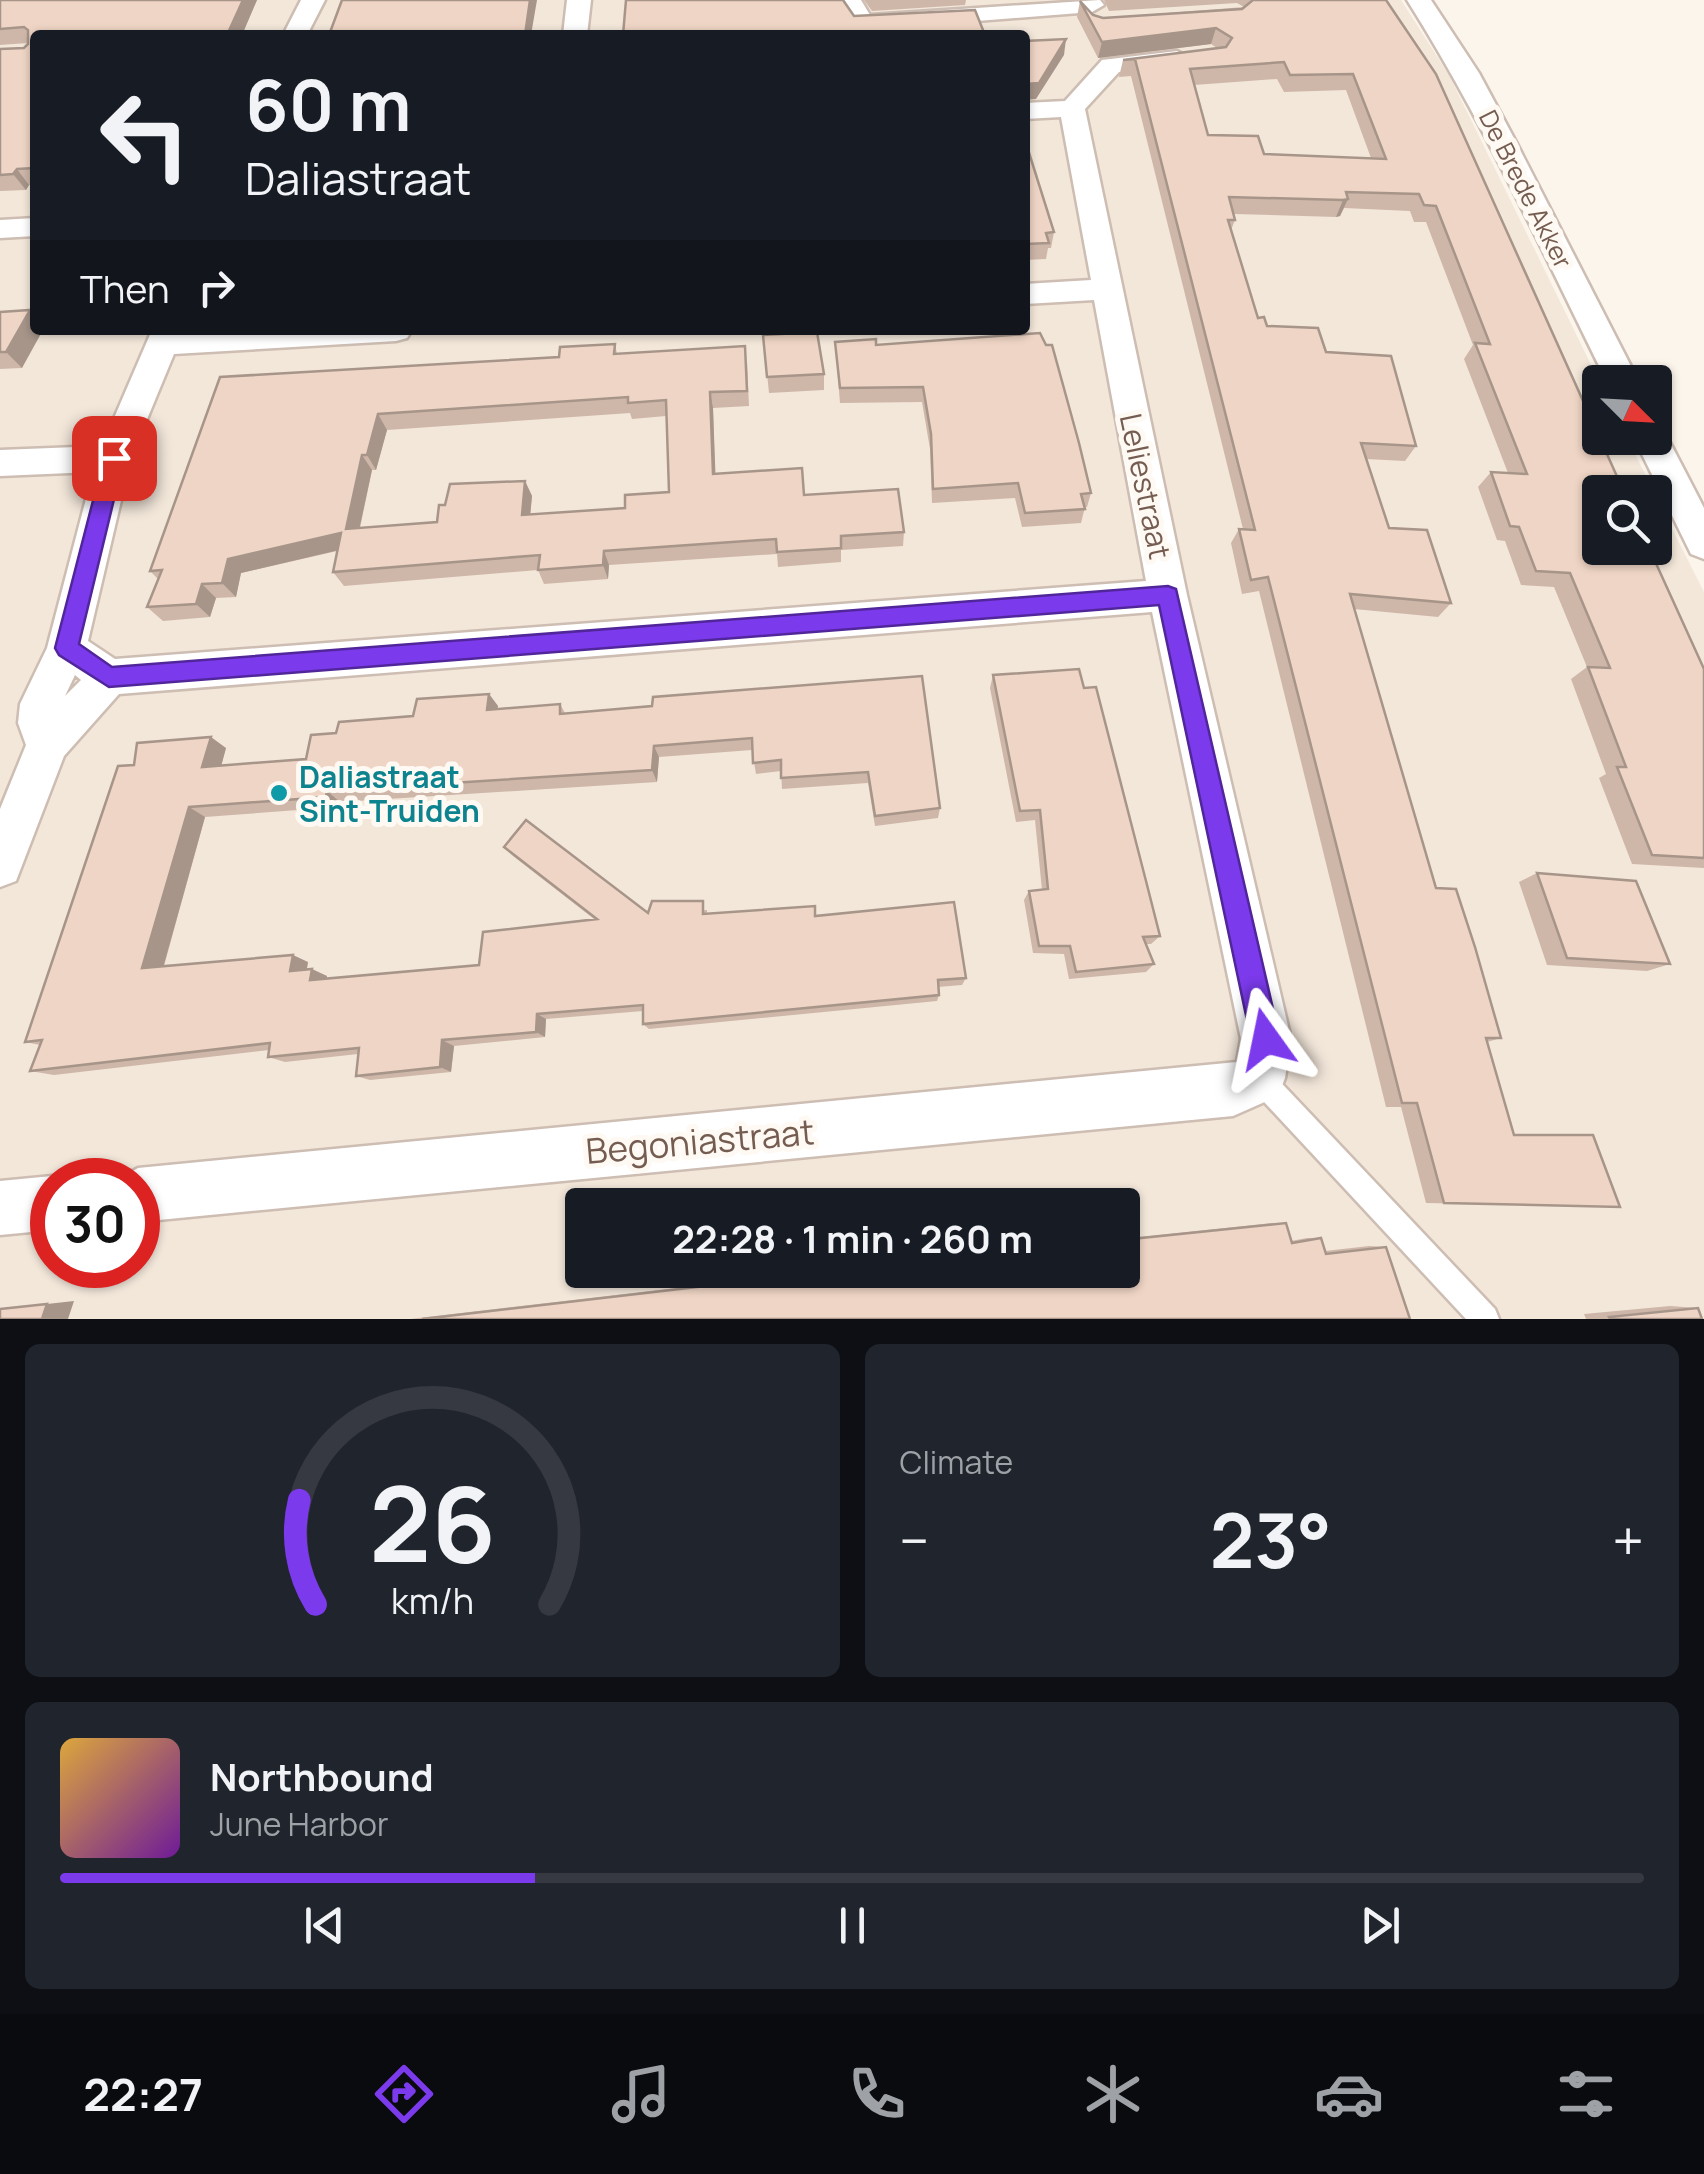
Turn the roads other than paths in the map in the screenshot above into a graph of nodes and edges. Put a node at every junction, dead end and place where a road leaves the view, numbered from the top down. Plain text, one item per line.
1 (313, 0) edge
2 (579, 0) edge
3 (849, 0) edge
4 (1419, 0) edge
5 (1091, 3) edge
6 (1119, 22) edge
7 (298, 30) edge
8 (576, 30) edge
9 (1211, 54) edge
10 (1072, 108) junction
11 (1030, 111) edge
12 (30, 227) edge
13 (0, 229) edge
14 (1106, 289) junction
15 (1030, 294) edge
16 (232, 335) edge
17 (166, 337) edge
18 (1614, 365) edge
19 (1660, 455) edge
20 (114, 458) junction
21 (0, 462) edge
22 (1704, 544) edge
23 (1168, 595) junction
24 (67, 648) junction
25 (109, 677) junction
26 (47, 744) junction
27 (0, 865) edge
28 (1260, 1078) junction
29 (160, 1193) edge
30 (30, 1205) edge
31 (0, 1208) edge
32 (1485, 1319) edge

1 - 7 street
2 - 8 street
3 - 5 street
4 - 18 street, De Brede Akker
5 - 6 street
9 - 10 street
10 - 11 street
10 - 14 street, Leliestraat
12 - 13 street
14 - 15 street
14 - 23 street, Leliestraat
16 - 17 street
17 - 20 street
19 - 22 street
20 - 21 street
20 - 24 street
23 - 25 street
23 - 28 street, Leliestraat
24 - 25 street
24 - 26 street
25 - 26 street
26 - 27 street
28 - 29 street, Begoniastraat
28 - 32 lane
30 - 31 street

